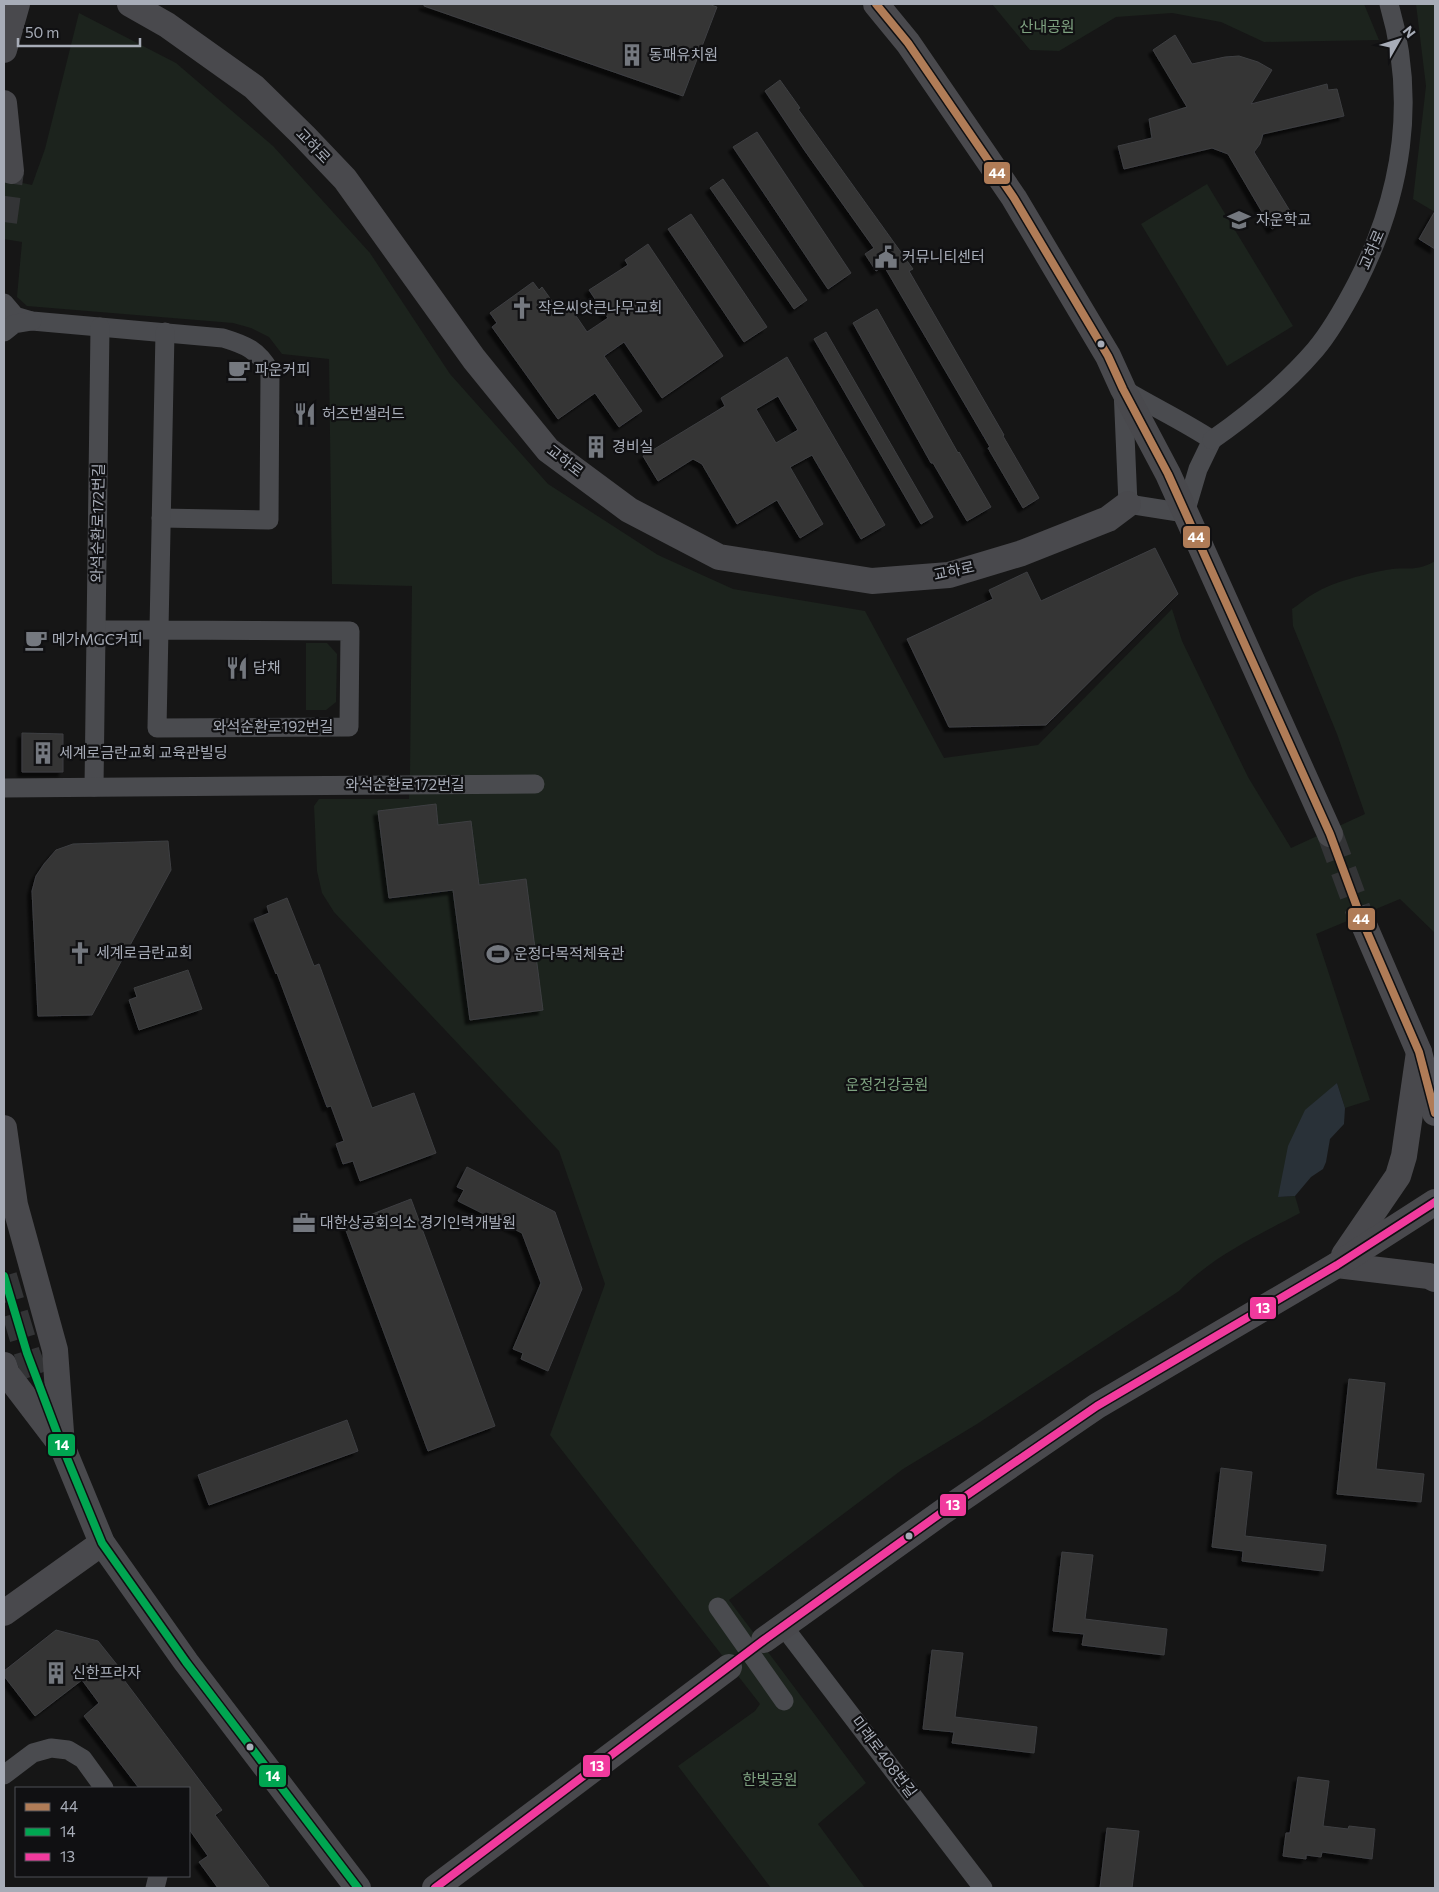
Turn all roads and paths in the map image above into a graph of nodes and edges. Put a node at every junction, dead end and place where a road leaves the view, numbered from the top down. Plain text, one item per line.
1 (17, 4) edge
2 (130, 4) edge
3 (876, 4) edge
4 (1389, 4) edge
5 (4, 50) edge
6 (4, 103) edge
7 (11, 170) tunnel mouth
8 (4, 303) edge
9 (32, 321) junction
10 (100, 327) junction
11 (4, 332) edge
12 (164, 332) junction
13 (1123, 389) junction
14 (1212, 440) junction
15 (1128, 504) junction
16 (1185, 513) junction
17 (161, 518) junction
18 (97, 630) junction
19 (159, 630) junction
20 (535, 784) dead end
21 (94, 787) junction
22 (4, 788) edge
23 (1330, 834) tunnel mouth
24 (1361, 918) tunnel mouth
25 (1427, 1060) edge
26 (1435, 1113) edge
27 (4, 1128) edge
28 (1435, 1202) edge
29 (1337, 1265) junction
30 (1435, 1280) edge
31 (4, 1365) edge
32 (62, 1446) junction
33 (102, 1543) junction
34 (718, 1607) dead end
35 (4, 1613) edge
36 (774, 1633) joint
37 (729, 1667) dead end
38 (784, 1701) dead end
39 (4, 1775) edge
40 (103, 1787) edge
41 (356, 1884) edge
42 (436, 1887) edge
43 (984, 1888) edge

1 - 5 street
2 - 15 street, 교하로
3 - 13 street
4 - 14 street, 교하로
6 - 7 street
8 - 9 street
9 - 10 street
9 - 11 street
10 - 12 street
10 - 18 street, 와석순환로172번길
12 - 17 street, 와석순환로192번길
12 - 17 street
13 - 14 street
13 - 15 street
13 - 16 street
14 - 16 street
15 - 16 street
16 - 23 street
17 - 19 street, 와석순환로192번길
18 - 19 street, 와석순환로192번길
18 - 21 street, 와석순환로172번길
19 - 19 street, 와석순환로192번길
20 - 21 street, 와석순환로172번길
21 - 22 street, 와석순환로172번길
24 - 25 street
25 - 26 street
25 - 29 street
27 - 32 street
28 - 29 street
29 - 30 street
29 - 36 street
31 - 32 street
32 - 33 street
33 - 35 street
33 - 41 street
34 - 38 street
36 - 43 street, 미래로408번길
37 - 42 street
39 - 40 street

